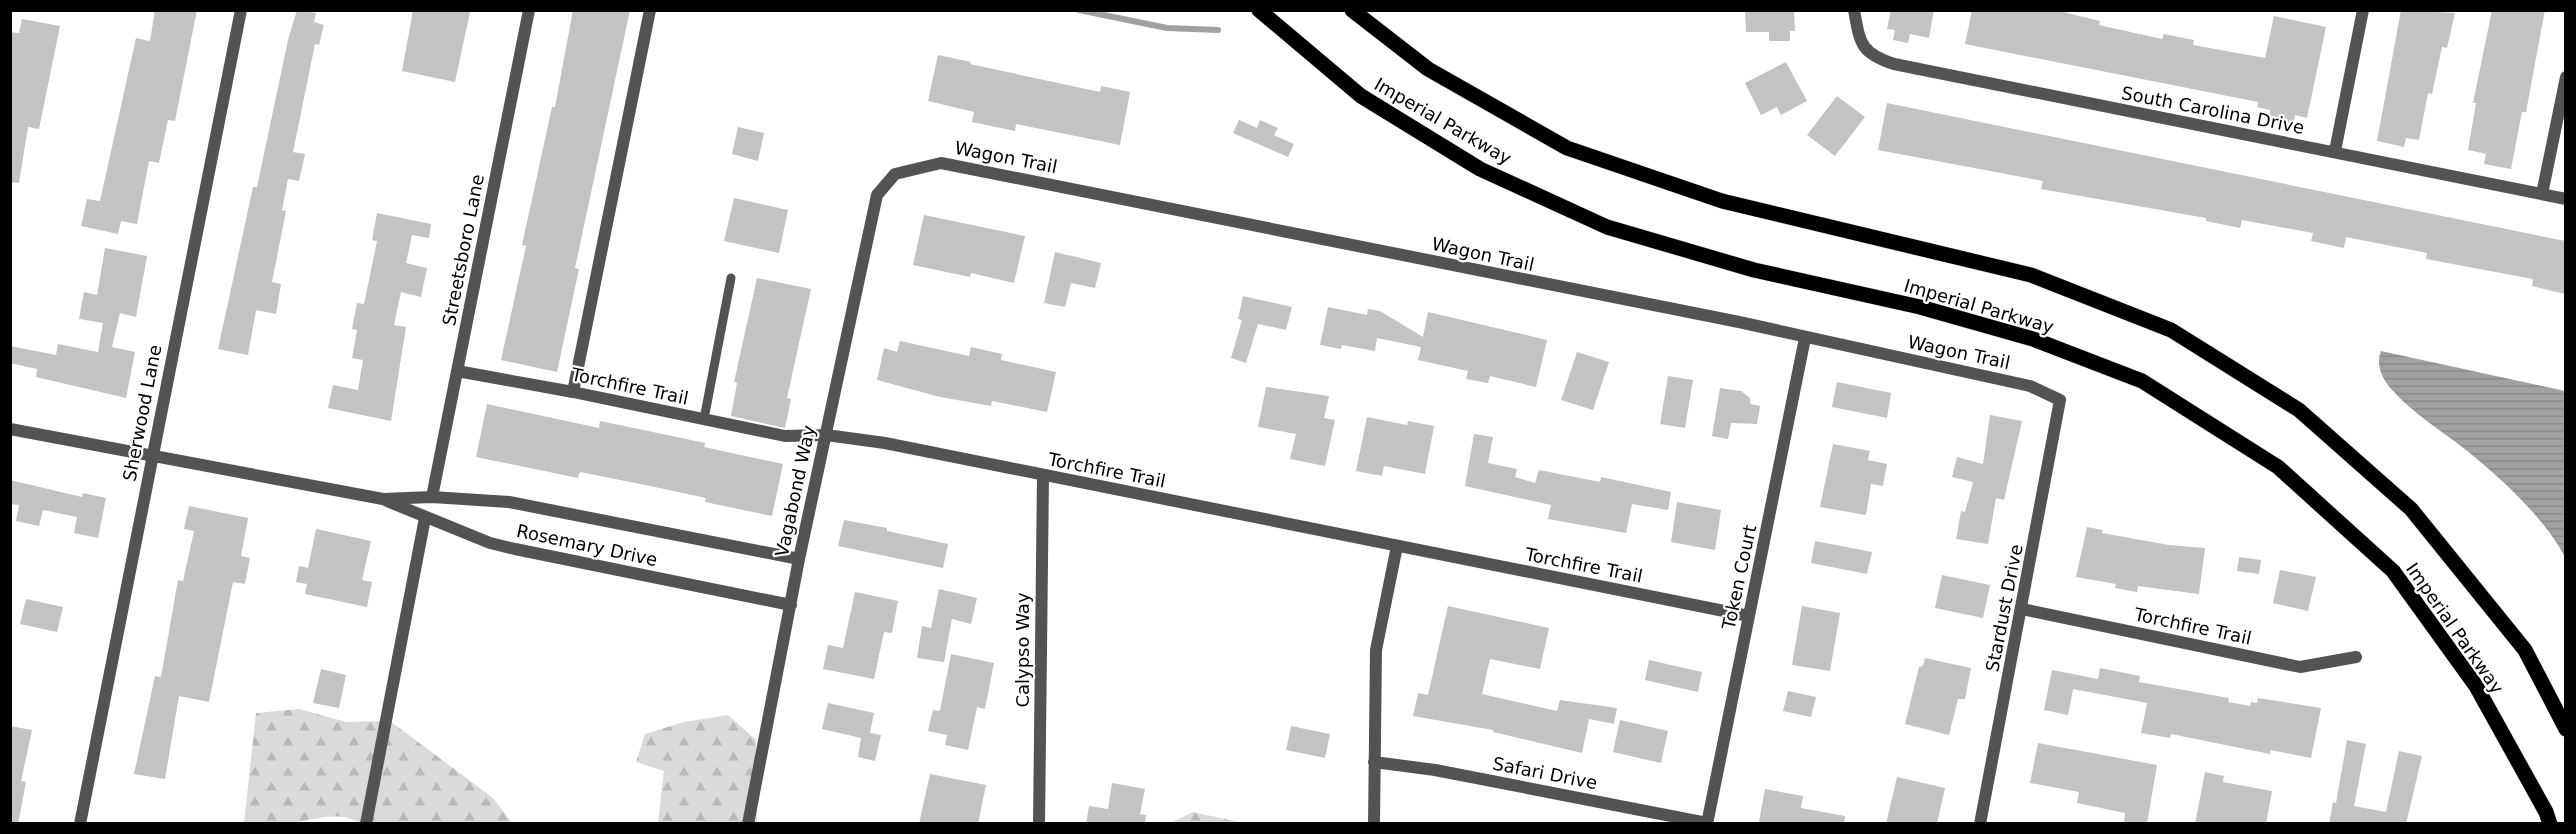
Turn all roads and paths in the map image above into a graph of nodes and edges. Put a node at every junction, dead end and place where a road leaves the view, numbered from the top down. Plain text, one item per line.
1 (242, 10) edge
2 (529, 10) edge
3 (650, 10) edge
4 (1259, 10) edge
5 (1352, 10) edge
6 (1854, 10) edge
7 (2363, 10) edge
8 (2565, 77) edge
9 (2335, 151) junction
10 (896, 174) joint
11 (2542, 194) junction
12 (2565, 199) edge
13 (730, 278) dead end
14 (1805, 338) junction
15 (457, 371) junction
16 (573, 392) junction
17 (2060, 400) joint
18 (704, 419) junction
19 (10, 429) edge
20 (826, 435) junction
21 (152, 455) junction
22 (1043, 476) junction
23 (432, 497) junction
24 (383, 499) junction
25 (425, 518) junction
26 (1397, 546) junction
27 (799, 560) junction
28 (790, 605) junction
29 (2022, 609) junction
30 (1749, 616) junction
31 (2356, 657) dead end
32 (2565, 729) edge
33 (1374, 762) junction
34 (1707, 823) edge
35 (80, 824) edge
36 (366, 824) edge
37 (748, 824) edge
38 (1039, 824) edge
39 (1374, 824) edge
40 (1980, 824) edge
41 (2550, 824) edge

1 - 21 street, Sherwood Lane
2 - 15 street, Streetsboro Lane
3 - 16 street
4 - 41 main road, Imperial Parkway
5 - 32 main road, Imperial Parkway
6 - 9 street, South Carolina Drive
7 - 9 street
8 - 11 street
9 - 11 street, South Carolina Drive
10 - 14 street, Wagon Trail
10 - 20 street, Vagabond Way
11 - 12 street, South Carolina Drive
13 - 18 lane
14 - 17 street, Wagon Trail
14 - 30 street, Token Court
15 - 16 street, Torchfire Trail
15 - 23 street, Streetsboro Lane
16 - 18 street, Torchfire Trail
17 - 29 street, Stardust Drive
18 - 20 street, Torchfire Trail
19 - 21 street, Rosemary Drive
20 - 22 street, Torchfire Trail
20 - 27 street, Vagabond Way
21 - 24 street, Rosemary Drive
21 - 35 street, Sherwood Lane
22 - 26 street, Torchfire Trail
22 - 38 street, Calypso Way
23 - 24 street, Rosemary Drive
23 - 27 street, Rosemary Drive
24 - 25 street, Rosemary Drive
25 - 28 street, Rosemary Drive
25 - 36 street
26 - 30 street, Torchfire Trail
26 - 33 street
27 - 28 street, Vagabond Way
28 - 37 street, Vagabond Way
29 - 31 street, Torchfire Trail
29 - 40 street, Stardust Drive
30 - 34 street, Token Court
33 - 34 street, Safari Drive
33 - 39 street

